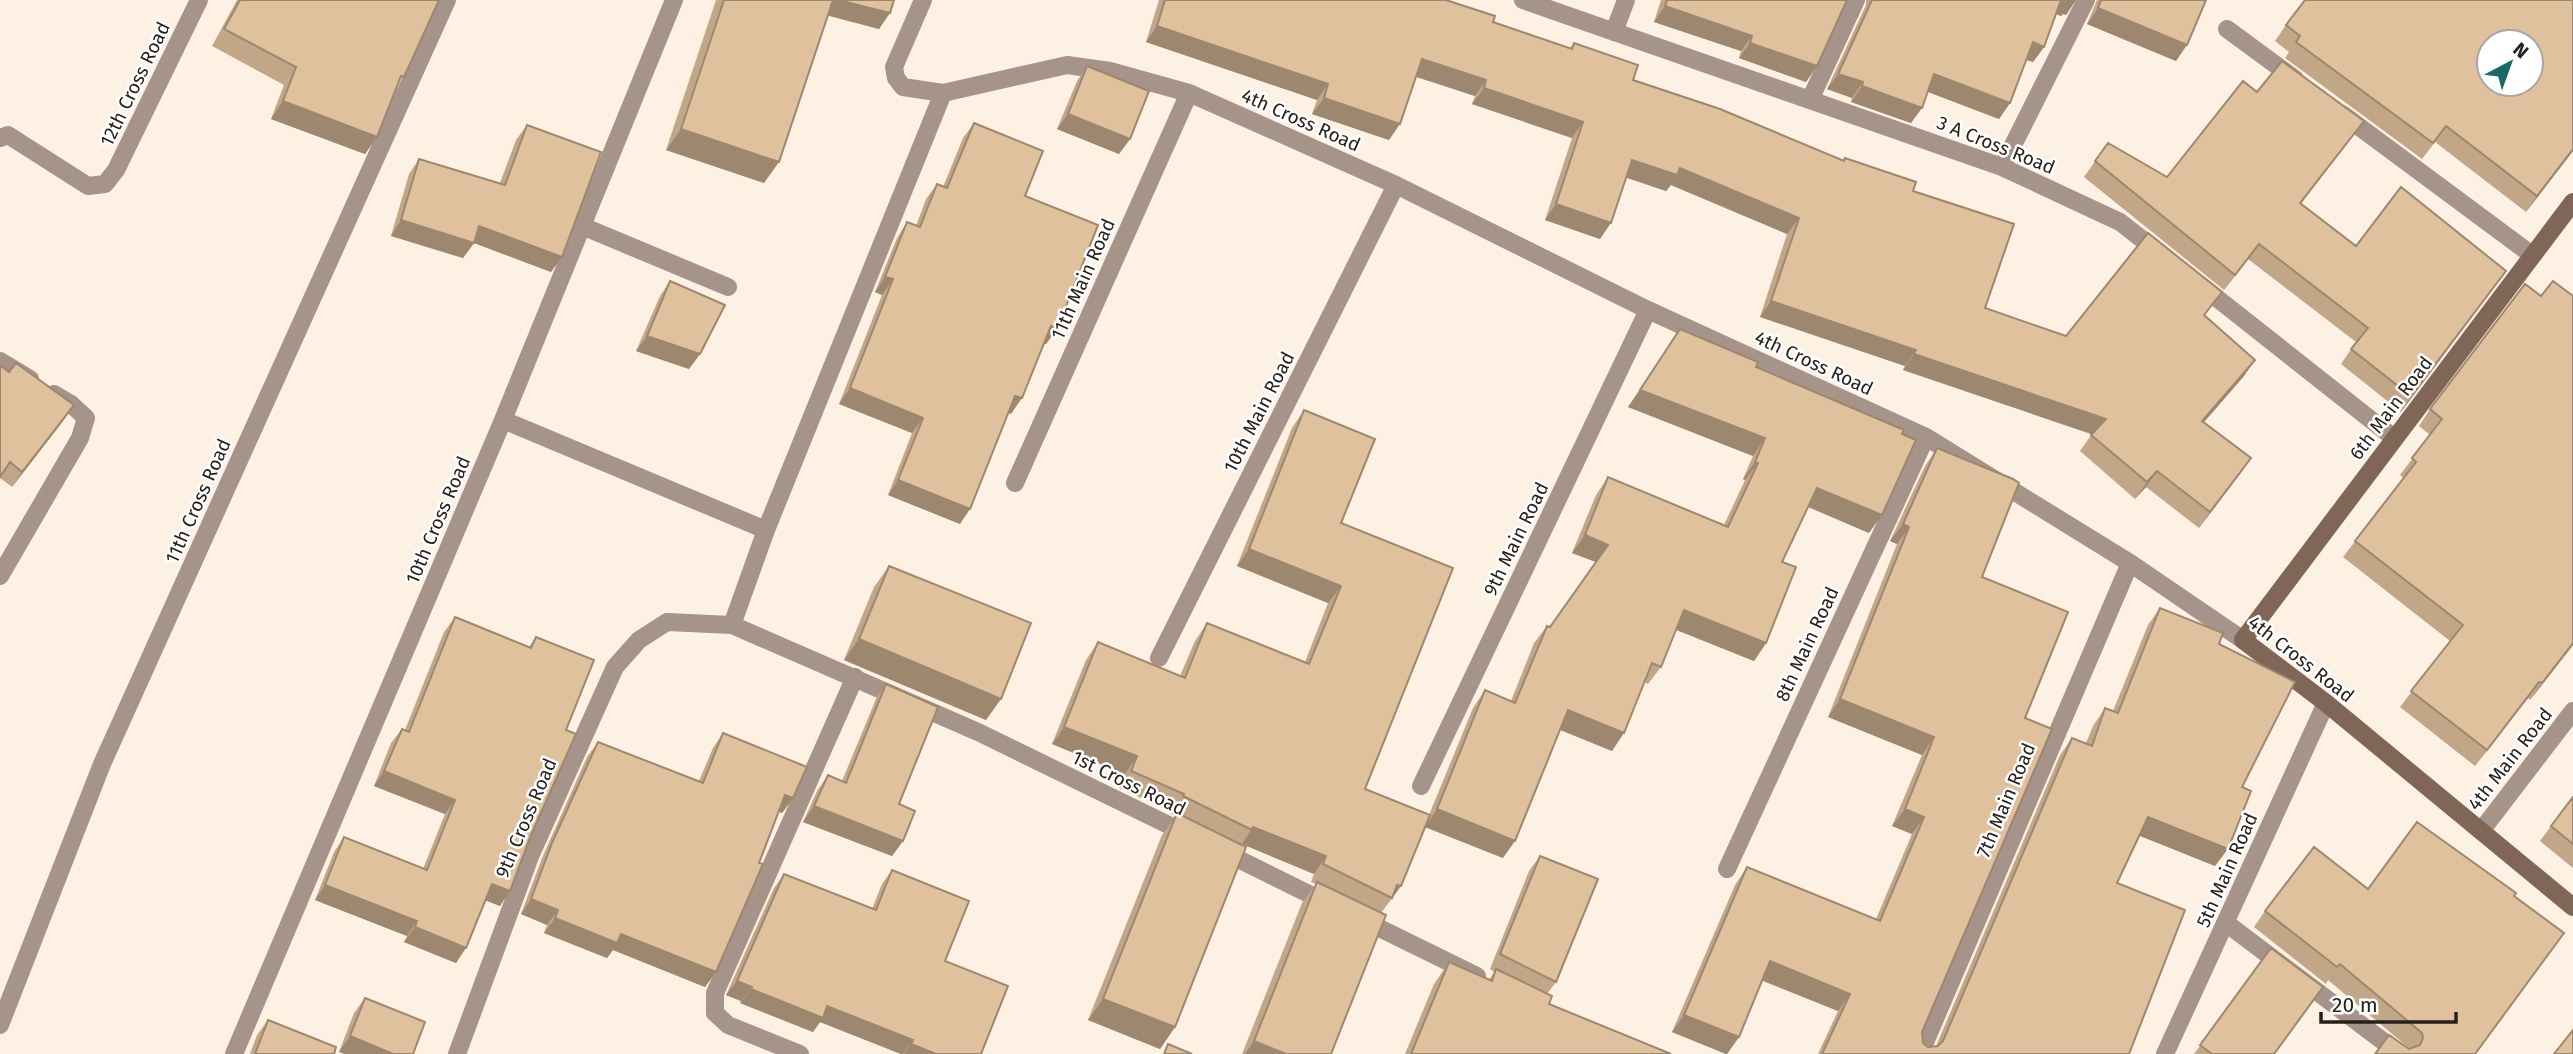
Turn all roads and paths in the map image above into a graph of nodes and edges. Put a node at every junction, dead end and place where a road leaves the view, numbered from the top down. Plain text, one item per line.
1 (199, 0) edge
2 (447, 0) edge
3 (674, 0) edge
4 (923, 0) edge
5 (1523, 0) edge
6 (1626, 0) edge
7 (1856, 0) edge
8 (2086, 0) edge
9 (2227, 29) dead end
10 (1614, 32) junction
11 (943, 93) junction
12 (1189, 93) junction
13 (1810, 100) junction
14 (0, 138) edge
15 (2002, 167) junction
16 (1396, 185) junction
17 (2573, 202) edge
18 (582, 226) junction
19 (2532, 255) junction
20 (728, 287) dead end
21 (1648, 310) junction
22 (0, 362) edge
23 (503, 420) junction
24 (1926, 437) junction
25 (2394, 438) junction
26 (1015, 483) dead end
27 (766, 530) junction
28 (2130, 564) junction
29 (0, 576) edge
30 (667, 622) joint
31 (732, 625) junction
32 (2243, 640) junction
33 (1159, 658) dead end
34 (855, 677) junction
35 (2326, 704) junction
36 (2573, 711) edge
37 (1421, 786) dead end
38 (2481, 831) junction
39 (1727, 869) dead end
40 (2573, 907) edge
41 (2226, 923) junction
42 (1488, 981) edge
43 (0, 1025) edge
44 (234, 1054) edge
45 (457, 1054) edge
46 (800, 1054) edge
47 (1920, 1054) edge
48 (2165, 1054) edge
49 (2400, 1054) edge

1 - 14 street, 12th Cross Road
2 - 43 street, 11th Cross Road
3 - 18 street, 10th Cross Road
4 - 11 street
5 - 10 street, 3 A Cross Road
6 - 10 street
7 - 13 street
8 - 15 street
9 - 19 street
10 - 13 street, 3 A Cross Road
11 - 12 street, 4th Cross Road
11 - 27 street
12 - 16 street, 4th Cross Road
12 - 26 street, 11th Main Road
13 - 15 street, 3 A Cross Road
15 - 25 street, 3 A Cross Road
16 - 21 street, 4th Cross Road
16 - 33 street, 10th Main Road
17 - 19 street, 6th Main Road
18 - 20 street
18 - 23 street, 10th Cross Road
19 - 25 street, 6th Main Road
21 - 24 street, 4th Cross Road
21 - 37 street, 9th Main Road
22 - 29 street
23 - 27 street
23 - 44 street, 10th Cross Road
24 - 28 street, 4th Cross Road
24 - 39 street, 8th Main Road
25 - 32 street, 6th Main Road
27 - 31 street
28 - 32 street, 4th Cross Road
28 - 47 street, 7th Main Road
30 - 31 street, 1st Cross Road
30 - 45 street, 9th Cross Road
31 - 34 street, 1st Cross Road
32 - 35 street, 4th Cross Road
34 - 42 street, 1st Cross Road
34 - 46 street
35 - 38 street, 4th Cross Road
35 - 41 street, 5th Main Road
36 - 38 street, 4th Main Road
38 - 40 street, 4th Cross Road
41 - 48 street, 5th Main Road
41 - 49 street

